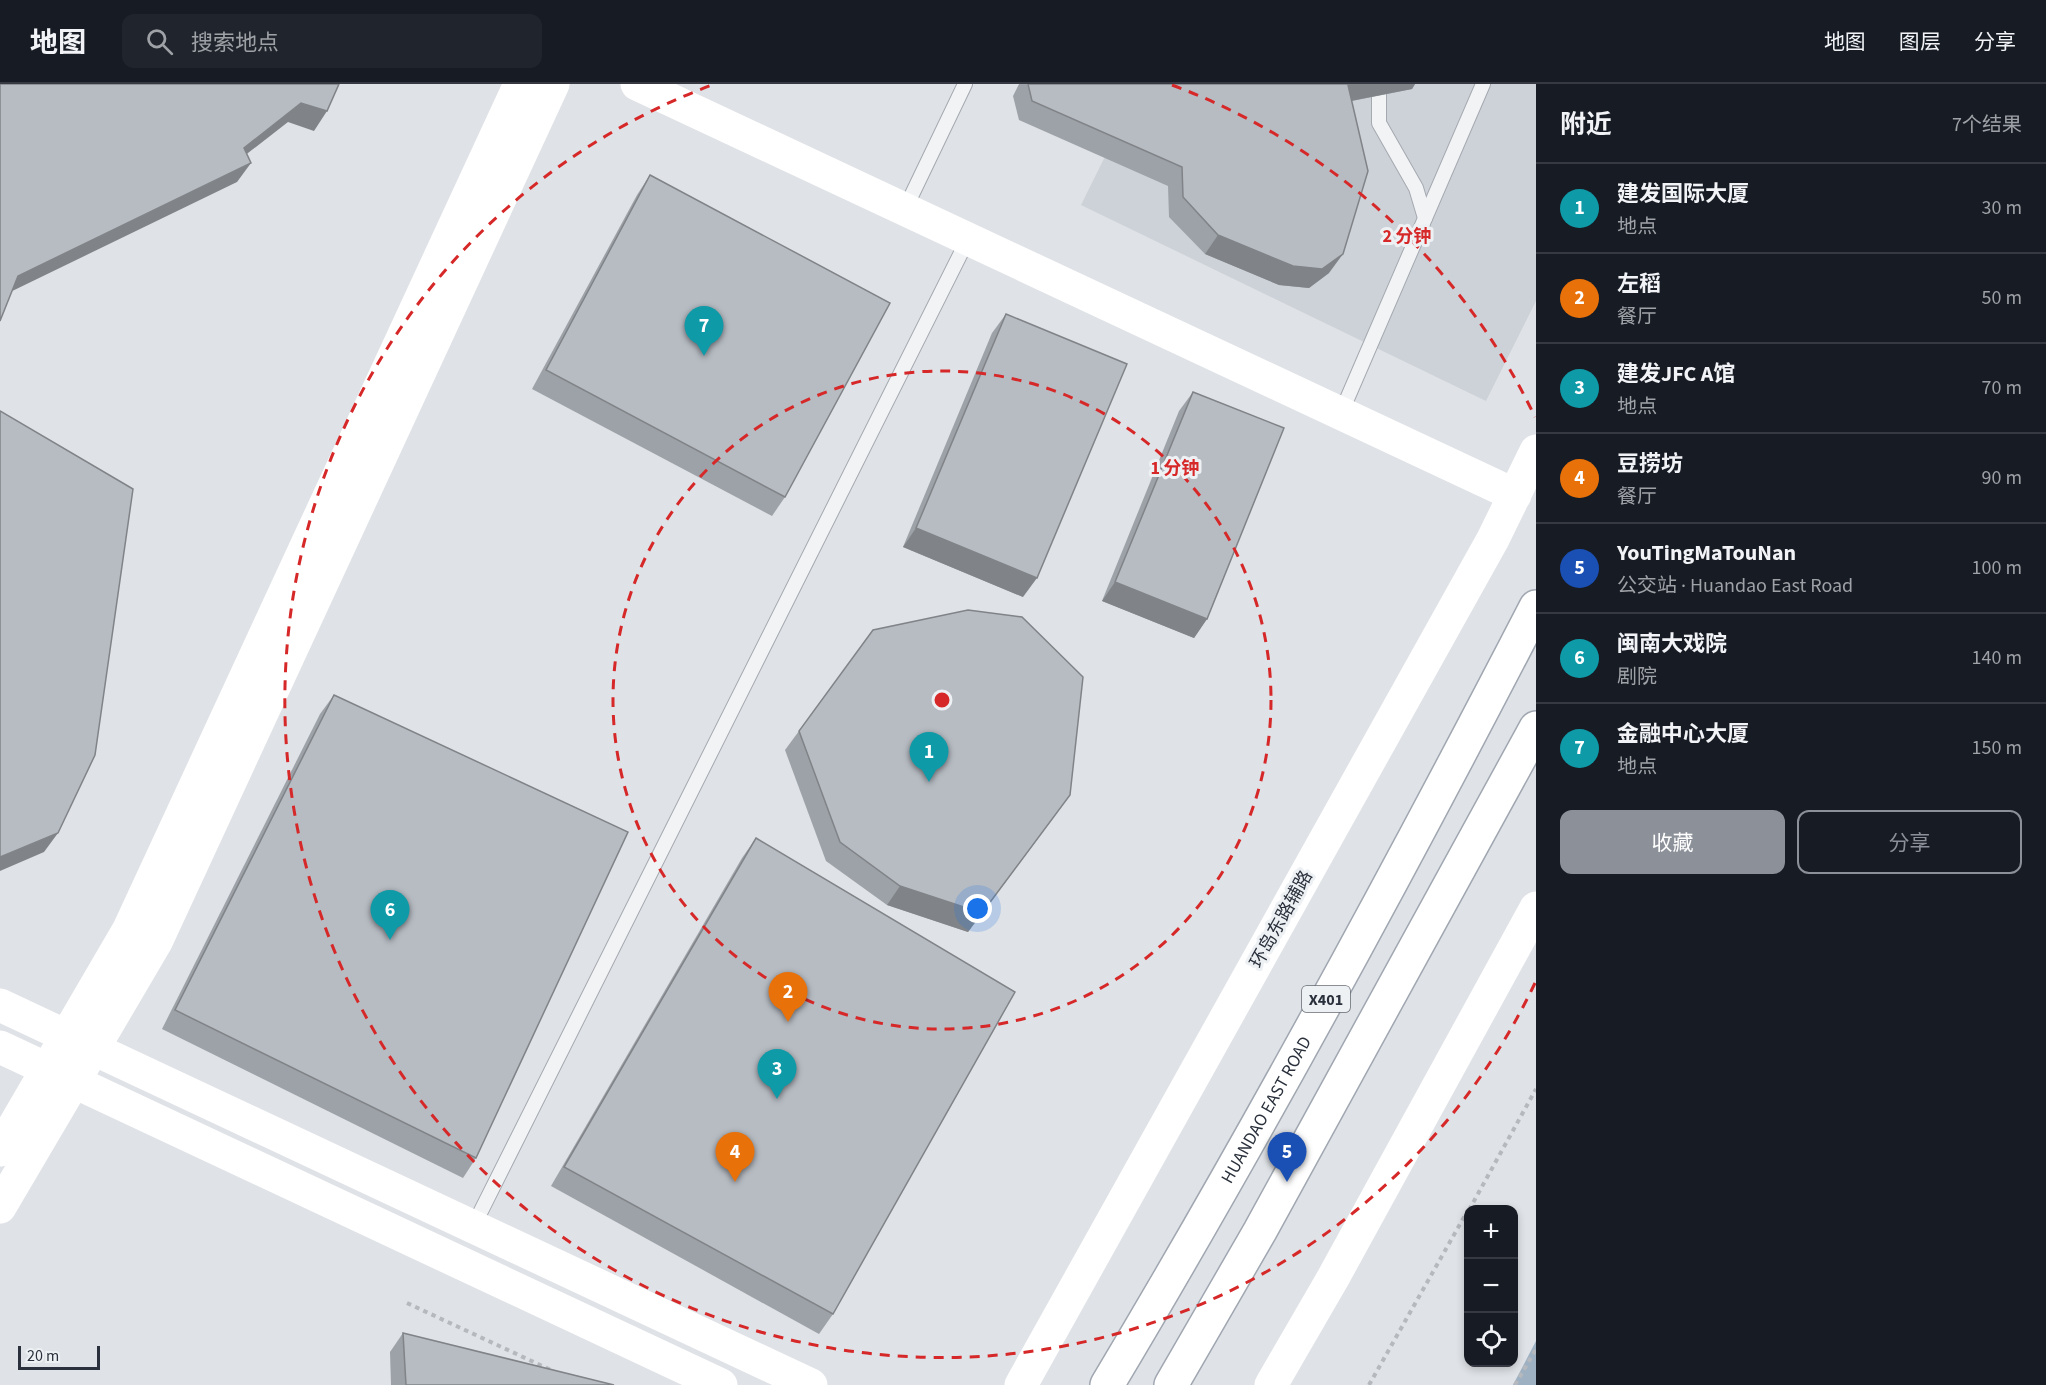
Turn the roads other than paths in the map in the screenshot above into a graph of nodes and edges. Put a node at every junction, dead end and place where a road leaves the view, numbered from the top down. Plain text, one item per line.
1 (520, 84) edge
2 (554, 84) edge
3 (637, 84) edge
4 (965, 84) edge
5 (1379, 84) edge
6 (1484, 84) edge
7 (905, 209) junction
8 (1425, 218) junction
9 (968, 238) junction
10 (1341, 413) junction
11 (1536, 452) edge
12 (1515, 495) junction
13 (1536, 607) edge
14 (1536, 728) edge
15 (1536, 908) edge
16 (0, 1005) edge
17 (80, 1043) junction
18 (0, 1047) edge
19 (61, 1076) junction
20 (0, 1150) edge
21 (0, 1206) edge
22 (473, 1227) junction
23 (721, 1385) edge
24 (811, 1385) edge
25 (1021, 1385) edge
26 (1107, 1385) edge
27 (1172, 1385) edge
28 (1271, 1385) edge

1 - 17 main road
2 - 17 main road
3 - 7 main road
4 - 7 lane
5 - 8 lane
6 - 8 lane
7 - 9 main road
8 - 10 lane
9 - 10 main road
9 - 22 lane
10 - 12 main road
11 - 12 main road, 环岛东路辅路
12 - 25 main road, 环岛东路辅路
13 - 26 main road, HUANDAO EAST ROAD / X401
14 - 27 main road, X401
15 - 28 main road
16 - 17 main road
17 - 19 main road
17 - 22 main road
18 - 19 main road
19 - 20 main road
19 - 21 main road
19 - 23 main road
22 - 24 main road

